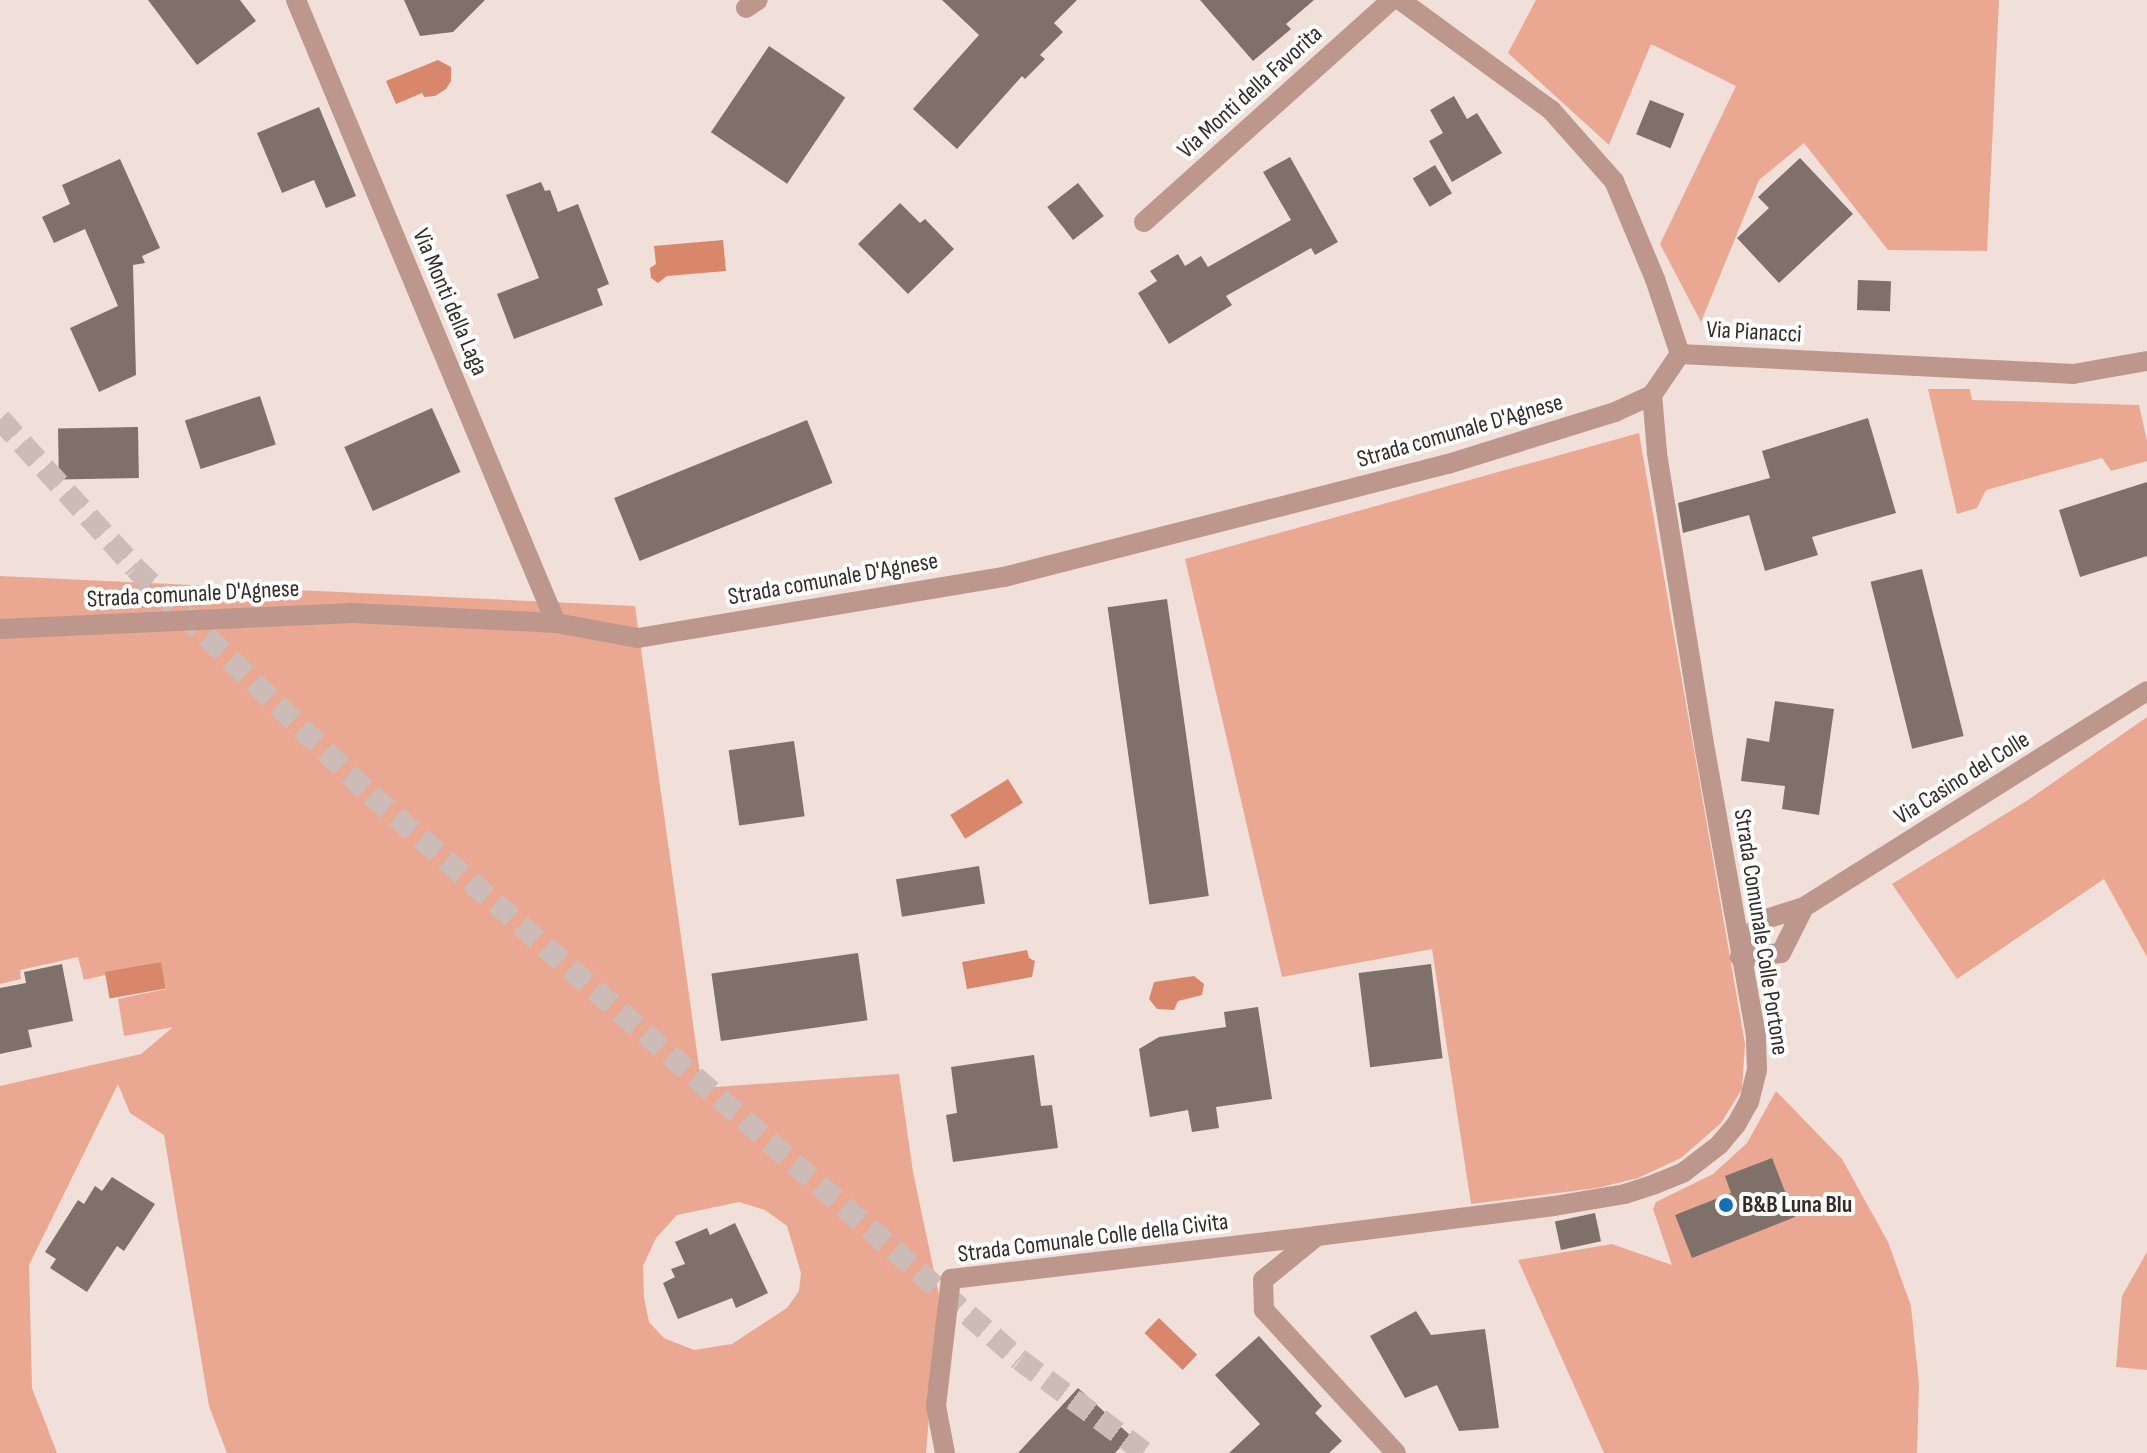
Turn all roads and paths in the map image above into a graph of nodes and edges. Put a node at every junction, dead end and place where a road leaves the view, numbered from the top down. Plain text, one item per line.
1 (296, 0) edge
2 (1391, 0) edge
3 (1400, 0) edge
4 (1144, 222) dead end
5 (1680, 354) junction
6 (2147, 361) edge
7 (1652, 395) junction
8 (556, 623) junction
9 (0, 629) edge
10 (2147, 691) edge
11 (1804, 907) junction
12 (1740, 957) junction
13 (1317, 1236) junction
14 (945, 1453) edge
15 (1396, 1453) edge

1 - 8 street, Via Monti della Laga
2 - 4 street, Via Monti della Favorita
3 - 5 street, Via Pianacci
5 - 6 street, Via Pianacci
5 - 7 street
7 - 8 street, Strada comunale D'Agnese
7 - 12 street, Strada Comunale Colle Portone
8 - 9 street, Strada comunale D'Agnese
10 - 11 street, Via Casino del Colle
11 - 12 street, Via Casino del Colle
11 - 12 street
12 - 13 street, Strada Comunale Colle Portone
13 - 14 street, Strada Comunale Colle della Civita
13 - 15 street

